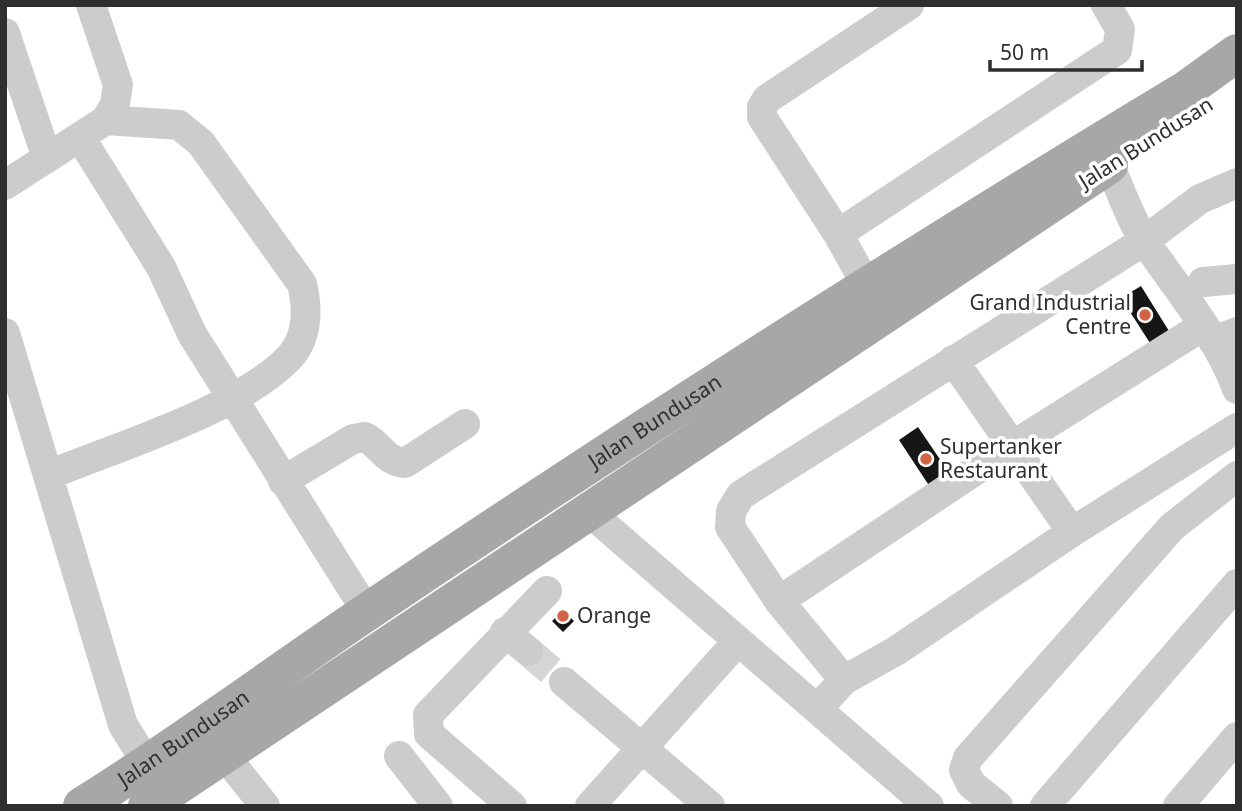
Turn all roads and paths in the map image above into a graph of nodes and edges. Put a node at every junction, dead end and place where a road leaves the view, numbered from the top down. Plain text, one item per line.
1 (91, 5) edge
2 (909, 5) edge
3 (1106, 5) edge
4 (5, 33) edge
5 (1237, 53) edge
6 (1237, 87) edge
7 (106, 120) junction
8 (80, 137) junction
9 (47, 158) junction
10 (1109, 165) junction
11 (1237, 183) edge
12 (5, 185) edge
13 (838, 234) junction
14 (1144, 241) junction
15 (1237, 279) edge
16 (1203, 282) dead end
17 (867, 286) junction
18 (5, 333) edge
19 (1218, 333) edge
20 (953, 360) junction
21 (1237, 389) edge
22 (233, 399) junction
23 (465, 424) dead end
24 (1237, 428) edge
25 (1012, 446) junction
26 (49, 475) junction
27 (1237, 475) edge
28 (283, 481) junction
29 (588, 511) junction
30 (1072, 532) junction
31 (547, 591) dead end
32 (1234, 592) edge
33 (779, 601) junction
34 (367, 612) junction
35 (505, 632) junction
36 (738, 641) junction
37 (528, 651) tunnel mouth
38 (844, 680) junction
39 (564, 682) tunnel mouth
40 (818, 708) junction
41 (1237, 737) edge
42 (642, 749) junction
43 (225, 756) junction
44 (399, 756) dead end
45 (148, 765) junction
46 (912, 800) edge
47 (255, 803) edge
48 (82, 806) edge
49 (147, 806) edge
50 (438, 806) edge
51 (512, 806) edge
52 (590, 806) edge
53 (710, 806) edge
54 (998, 806) edge
55 (1045, 806) edge
56 (1178, 806) edge

1 - 7 street
2 - 13 street
3 - 13 street
4 - 9 street
5 - 17 main road, Jalan Bundusan
6 - 10 main road, Jalan Bundusan
7 - 8 street
7 - 22 street
8 - 9 street
8 - 22 street
9 - 12 street
10 - 14 street
10 - 29 main road, Jalan Bundusan
11 - 14 street
13 - 17 street
14 - 19 street
14 - 20 street
15 - 16 street
17 - 34 main road, Jalan Bundusan
18 - 26 street
19 - 21 street
19 - 25 street
20 - 25 street
20 - 33 street
22 - 26 street
22 - 28 street
23 - 28 street
24 - 30 street
25 - 30 street
25 - 33 street
26 - 45 street
27 - 54 street
28 - 34 street
29 - 36 street
29 - 43 main road, Jalan Bundusan
30 - 38 street
31 - 35 street
32 - 55 street
33 - 38 street
34 - 45 main road, Jalan Bundusan
35 - 37 street
35 - 51 street
36 - 40 street
36 - 42 street
38 - 40 street
39 - 42 street
40 - 46 street
41 - 56 street
42 - 52 street
42 - 53 street
43 - 47 street
43 - 49 main road, Jalan Bundusan
44 - 50 street
45 - 48 main road, Jalan Bundusan

